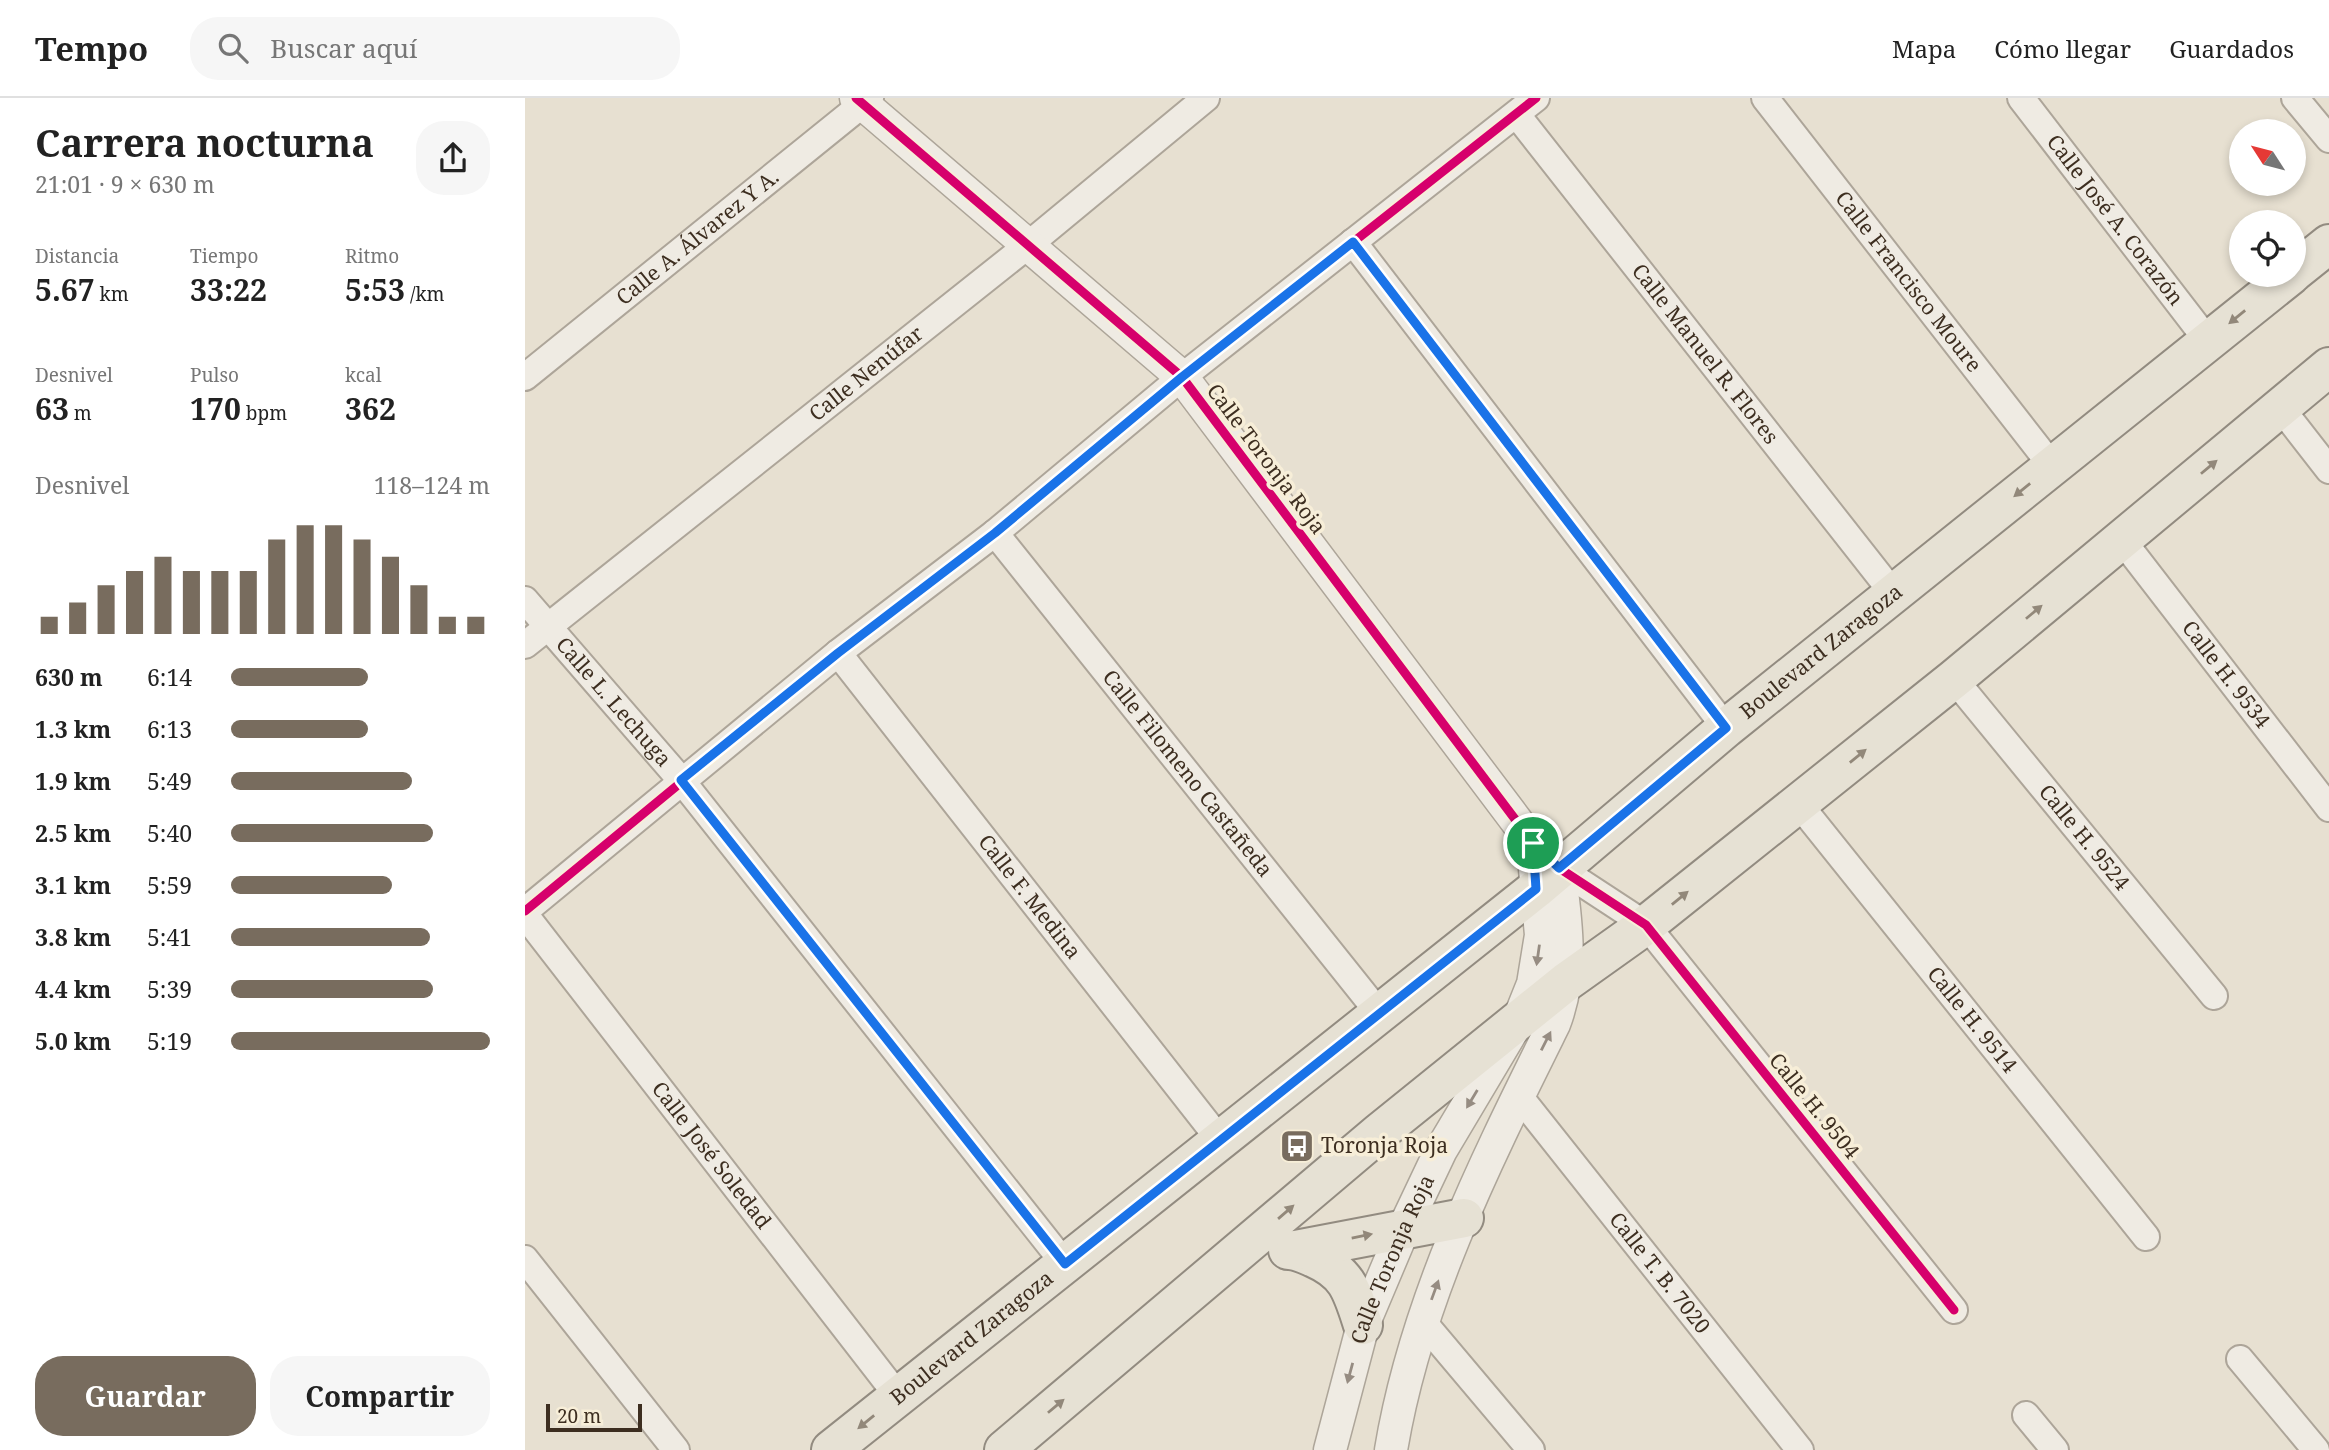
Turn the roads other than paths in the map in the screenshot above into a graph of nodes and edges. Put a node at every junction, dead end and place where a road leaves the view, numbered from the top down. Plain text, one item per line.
1 (1206, 98) edge
2 (1765, 98) edge
3 (2021, 98) edge
4 (2295, 98) edge
5 (863, 100) edge
6 (1526, 106) edge
7 (2329, 139) edge
8 (1353, 242) junction
9 (2329, 244) edge
10 (1027, 246) junction
11 (2306, 262) edge
12 (2275, 287) edge
13 (2208, 341) junction
14 (2329, 367) edge
15 (525, 377) edge
16 (1182, 377) junction
17 (2280, 407) junction
18 (2052, 466) junction
19 (2329, 470) edge
20 (995, 533) junction
21 (2122, 540) junction
22 (1893, 593) junction
23 (525, 600) edge
24 (547, 627) junction
25 (525, 645) edge
26 (838, 653) junction
27 (1954, 679) junction
28 (1726, 728) junction
29 (681, 780) junction
30 (1798, 803) junction
31 (2329, 808) edge
32 (1543, 867) junction
33 (525, 913) edge
34 (1646, 925) junction
35 (1566, 982) junction
36 (2214, 996) dead end
37 (1380, 1013) junction
38 (1519, 1019) junction
39 (1518, 1096) junction
40 (1220, 1140) junction
41 (1464, 1218) junction
42 (1404, 1228) junction
43 (2146, 1237) dead end
44 (1296, 1250) junction
45 (1240, 1252) junction
46 (525, 1259) edge
47 (1065, 1264) junction
48 (1954, 1310) dead end
49 (1423, 1322) junction
50 (1363, 1325) junction
51 (2241, 1359) dead end
52 (898, 1396) junction
53 (2026, 1415) dead end
54 (675, 1450) edge
55 (831, 1450) edge
56 (1004, 1450) edge
57 (1330, 1450) edge
58 (1391, 1450) edge
59 (1531, 1450) edge
60 (1800, 1450) edge
61 (2055, 1450) edge
62 (2316, 1450) edge

1 - 10 street, Calle Nenúfar
2 - 18 street, Calle Francisco Moure
3 - 13 street, Calle José A. Corazón
4 - 7 street
5 - 10 street, Calle Toronja Roja
5 - 15 street, Calle A. Álvarez Y A.
6 - 8 street
6 - 22 street, Calle Manuel R. Flores
8 - 16 street
8 - 28 street
9 - 11 main road, Boulevard Zaragoza
10 - 16 street, Calle Toronja Roja
10 - 24 street, Calle Nenúfar
12 -> 13 main road, Boulevard Zaragoza
13 - 18 main road, Boulevard Zaragoza
14 - 17 main road
16 - 20 street
16 - 32 street, Calle Toronja Roja
17 - 19 street
21 -> 17 main road
18 -> 22 main road, Boulevard Zaragoza
20 - 26 street
20 - 37 street, Calle Filomeno Castañeda
27 -> 21 main road
21 - 31 street, Calle H. 9534
22 - 28 main road, Boulevard Zaragoza
23 - 24 street, Calle L. Lechuga
24 - 25 street, Calle Nenúfar
24 - 29 street, Calle L. Lechuga
26 - 29 street
26 - 40 street, Calle F. Medina
30 -> 27 main road
27 - 36 street, Calle H. 9524
28 - 32 main road, Boulevard Zaragoza
29 - 33 street
29 - 47 street, Calle L. Lechuga
34 -> 30 main road
30 - 43 street, Calle H. 9514
32 - 34 street, Calle H. 9504
32 - 35 street
32 - 37 main road, Boulevard Zaragoza
32 -> 38 street, Calle Toronja Roja
33 - 52 street, Calle José Soledad
34 - 35 main road
34 - 48 street, Calle H. 9504
35 - 38 main road
39 -> 35 street
37 - 40 main road, Boulevard Zaragoza
38 -> 42 street, Calle Toronja Roja
45 -> 38 main road
39 - 41 street
39 - 60 street, Calle T. B. 7020
40 - 47 main road, Boulevard Zaragoza
41 - 42 main road
49 -> 41 street
44 -> 42 main road
42 - 50 street, Calle Toronja Roja
44 - 45 main road
44 - 50 main road
56 -> 45 main road
46 - 54 street
47 - 52 main road, Boulevard Zaragoza
49 - 58 street
49 - 59 street
50 -> 57 street, Calle Toronja Roja
51 - 62 street
52 -> 55 main road, Boulevard Zaragoza
53 - 61 street

